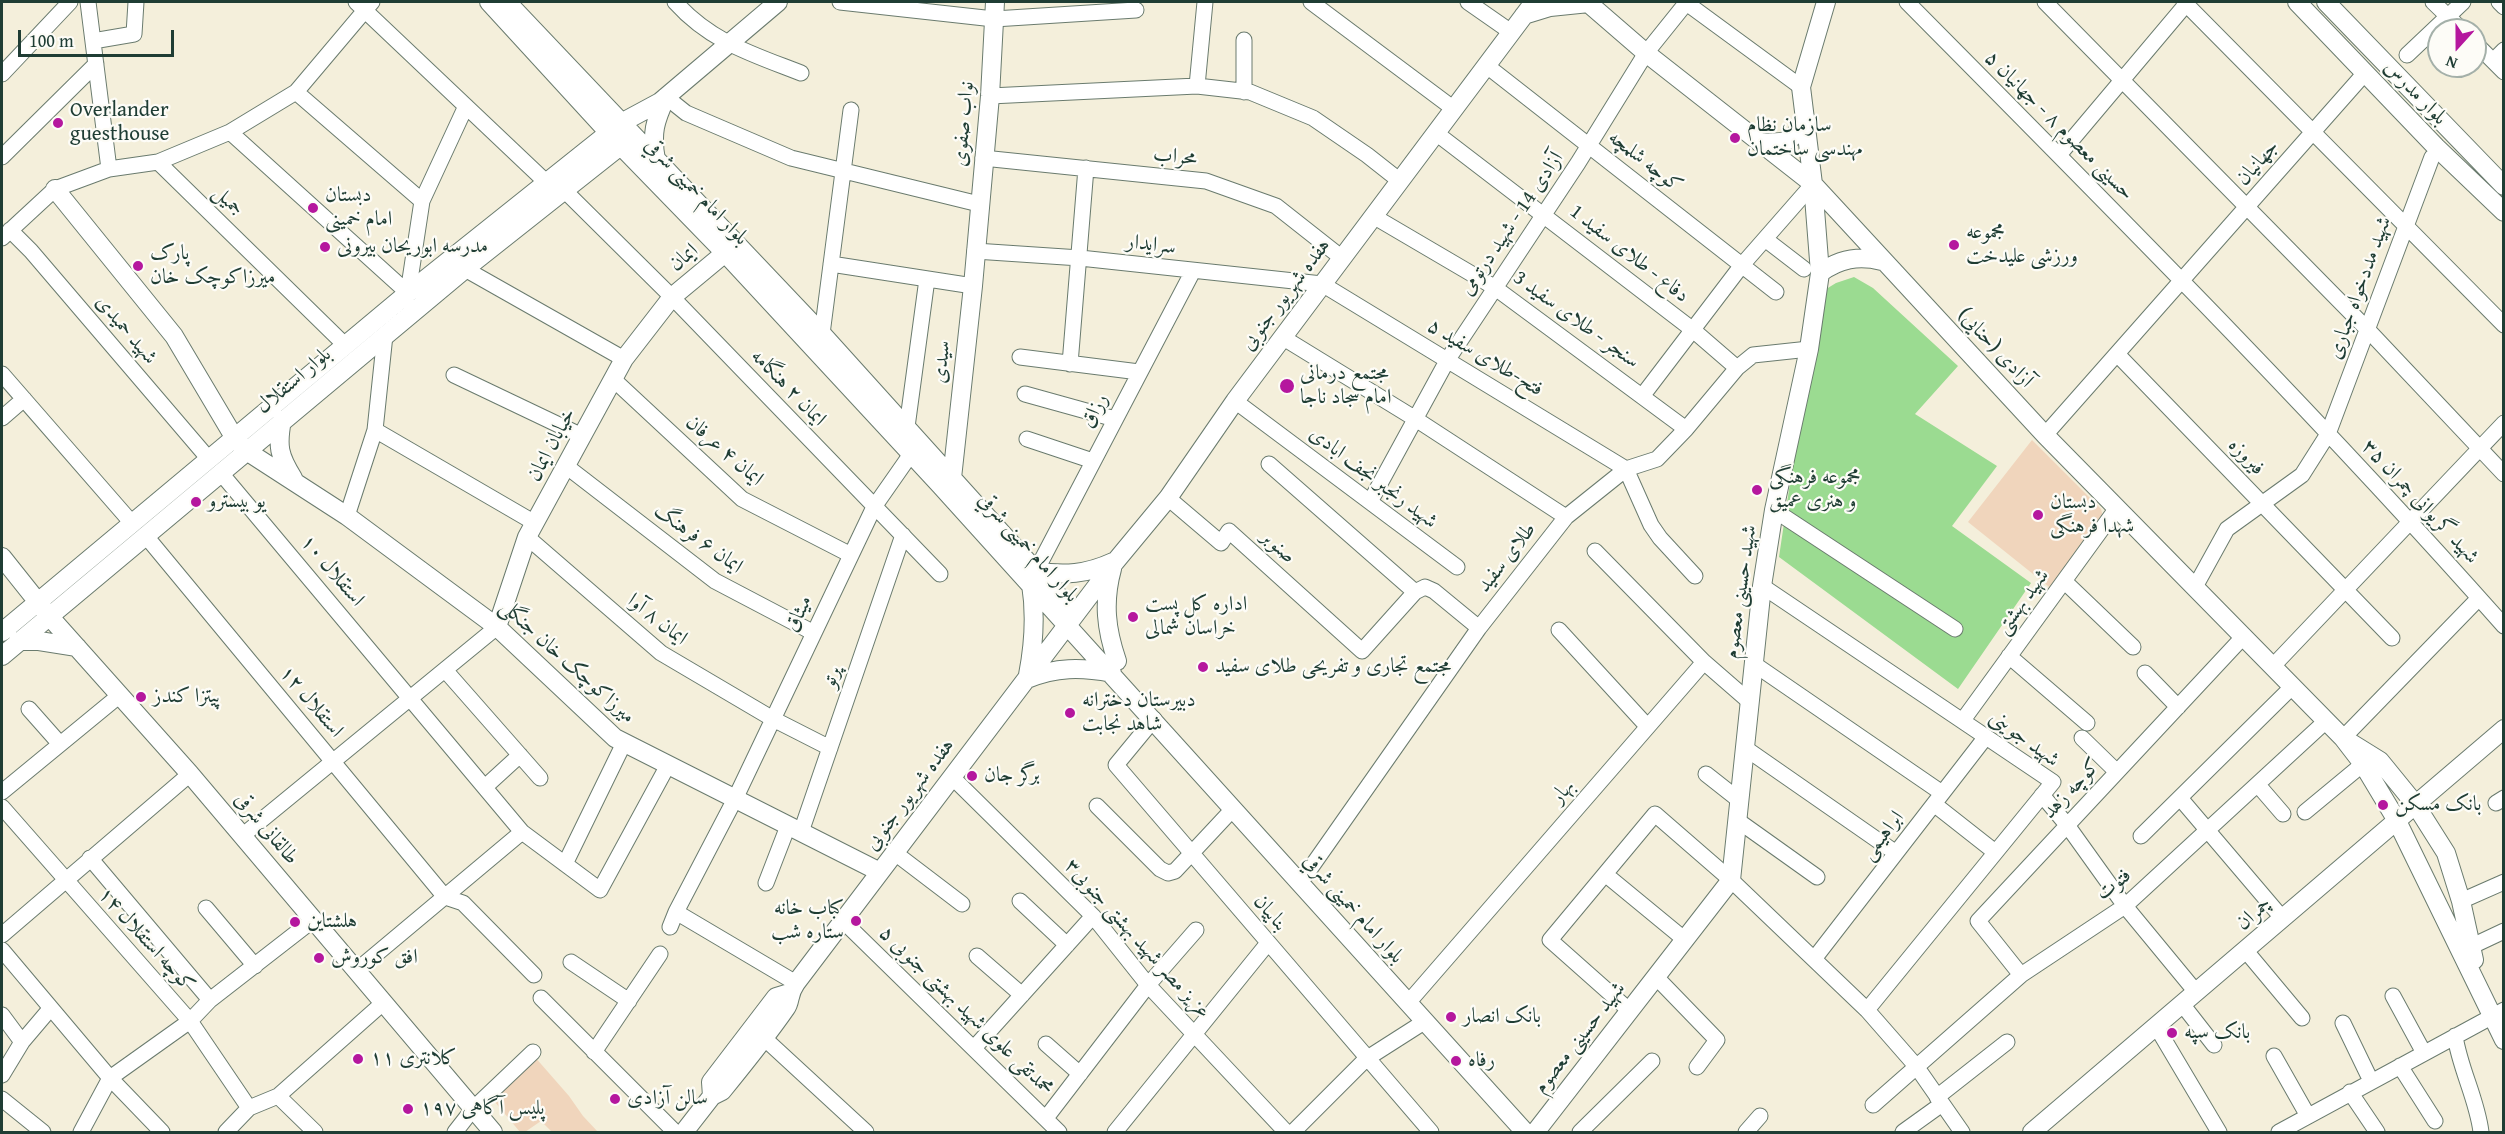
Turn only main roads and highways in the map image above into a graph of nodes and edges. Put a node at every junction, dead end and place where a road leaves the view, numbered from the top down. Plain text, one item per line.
1 (489, 2) edge
2 (507, 2) edge
3 (778, 2) edge
4 (1826, 2) edge
5 (2297, 2) edge
6 (2326, 2) edge
7 (1591, 5) edge
8 (1528, 6) edge
9 (994, 10) edge
10 (663, 99) junction
11 (589, 110) junction
12 (1804, 117) junction
13 (621, 135) junction
14 (1759, 141) junction
15 (2465, 146) junction
16 (589, 161) junction
17 (650, 165) junction
18 (2504, 169) edge
19 (1813, 184) junction
20 (2475, 186) junction
21 (2504, 186) edge
22 (55, 189) road end
23 (2504, 212) edge
24 (2504, 223) edge
25 (975, 251) joint
26 (725, 253) junction
27 (1882, 261) junction
28 (1812, 271) junction
29 (672, 297) joint
30 (282, 420) junction
31 (239, 444) junction
32 (922, 459) junction
33 (214, 465) junction
34 (947, 480) junction
35 (295, 483) junction
36 (90, 556) junction
37 (2, 557) edge
38 (1115, 562) junction
39 (103, 571) junction
40 (18, 578) junction
41 (1033, 578) junction
42 (37, 601) junction
43 (50, 616) junction
44 (17, 619) junction
45 (1071, 620) junction
46 (497, 627) junction
47 (2, 632) edge
48 (18, 641) junction
49 (77, 647) junction
50 (2, 656) edge
51 (1114, 667) junction
52 (1027, 679) junction
53 (2504, 729) edge
54 (2343, 738) junction
55 (2415, 804) junction
56 (2396, 819) junction
57 (880, 872) junction
58 (793, 988) junction
59 (2498, 1013) edge
60 (2504, 1040) edge
61 (712, 1096) junction
62 (493, 1132) edge
63 (684, 1132) edge
64 (1534, 1132) edge
65 (2032, 1132) edge

1 - 11 main road, بلوار امام خمینی شرقي
2 - 13 main road, بلوار امام خمینی شرقي
3 - 10 main road, بلوار استقلال
4 - 12 main road, شهید حسینی معصوم
5 - 20 main road, بلوار مدرس
6 - 15 main road, بلوار مدرس
7 - 8 main road
7 - 14 main road, آزادی (حنایی)
8 - 38 main road, هفده شهریور جنوبی
9 - 25 main road, نواب صفوی
10 - 13 main road, بلوار استقلال
10 - 17 main road
11 - 13 main road, بلوار امام خمینی شرقي
11 - 16 main road
12 - 14 main road
12 - 19 main road, شهید حسینی معصوم
13 - 16 main road, بلوار استقلال
13 - 17 main road, بلوار امام خمینی شرقي
14 - 19 main road, آزادی (حنایی)
15 - 18 main road
15 - 21 main road, بلوار مدرس
16 - 17 main road
16 - 30 main road, بلوار استقلال
16 - 31 main road, بلوار استقلال
17 - 26 main road, بلوار امام خمینی شرقي
17 - 32 main road, بلوار امام خمینی شرقي
19 - 27 main road, آزادی (حنایی)
19 - 28 main road, شهید حسینی معصوم
20 - 23 main road, بلوار مدرس
20 - 24 main road
22 - 31 main road, میرزاکوچک خان جنگلی
25 - 34 main road, سیدی
26 - 29 main road, ایمان
26 - 32 main road, بلوار امام خمینی شرقي
27 - 28 main road
27 - 54 main road, آزادی (حنایی)
28 - 64 main road, شهید حسینی معصوم
29 - 46 main road, خیابان ایمان
30 - 31 main road, بلوار استقلال
30 - 35 main road
31 - 33 main road, بلوار استقلال
31 - 35 main road, میرزاکوچک خان جنگلی
32 - 34 main road, بلوار امام خمینی شرقي
33 - 36 main road, بلوار استقلال
33 - 39 main road, بلوار استقلال
34 - 41 main road, بلوار امام خمینی شرقي
35 - 46 main road, میرزاکوچک خان جنگلی
36 - 39 main road
36 - 42 main road, بلوار استقلال
37 - 40 main road, طالقانی شرقی
38 - 41 main road
38 - 45 main road, هفده شهریور جنوبی
38 - 51 main road
39 - 43 main road, بلوار استقلال
40 - 42 main road, طالقانی شرقی
40 - 44 main road
41 - 45 main road, بلوار امام خمینی شرقي
41 - 52 main road
42 - 43 main road, طالقانی شرقی
42 - 44 main road, بلوار استقلال
43 - 48 main road, بلوار استقلال
43 - 49 main road, طالقانی شرقی
44 - 47 main road, بلوار استقلال
45 - 51 main road, بلوار امام خمینی شرقي
45 - 52 main road, هفده شهریور جنوبی
46 - 57 main road, میرزاکوچک خان جنگلی
48 - 49 main road
48 - 50 main road, بلوار استقلال
49 - 62 main road, طالقانی شرقی
51 - 52 main road
51 - 64 main road, بلوار امام خمینی شرقي
51 - 64 main road, بلوار امام خمینی شرقي
52 - 57 main road, هفده شهریور جنوبی
53 - 55 main road, چمران
54 - 55 main road, آزادی (حنایی)
54 - 56 main road, آزادی (حنایی)
55 - 56 main road, چمران
55 - 59 main road, آزادی (حنایی)
56 - 59 main road, آزادی (حنایی)
56 - 65 main road, چمران
57 - 58 main road, هفده شهریور جنوبی
58 - 61 main road, هفده شهریور جنوبی
58 - 61 main road, هفده شهریور جنوبی
59 - 60 main road
61 - 63 main road, هفده شهریور جنوبی

